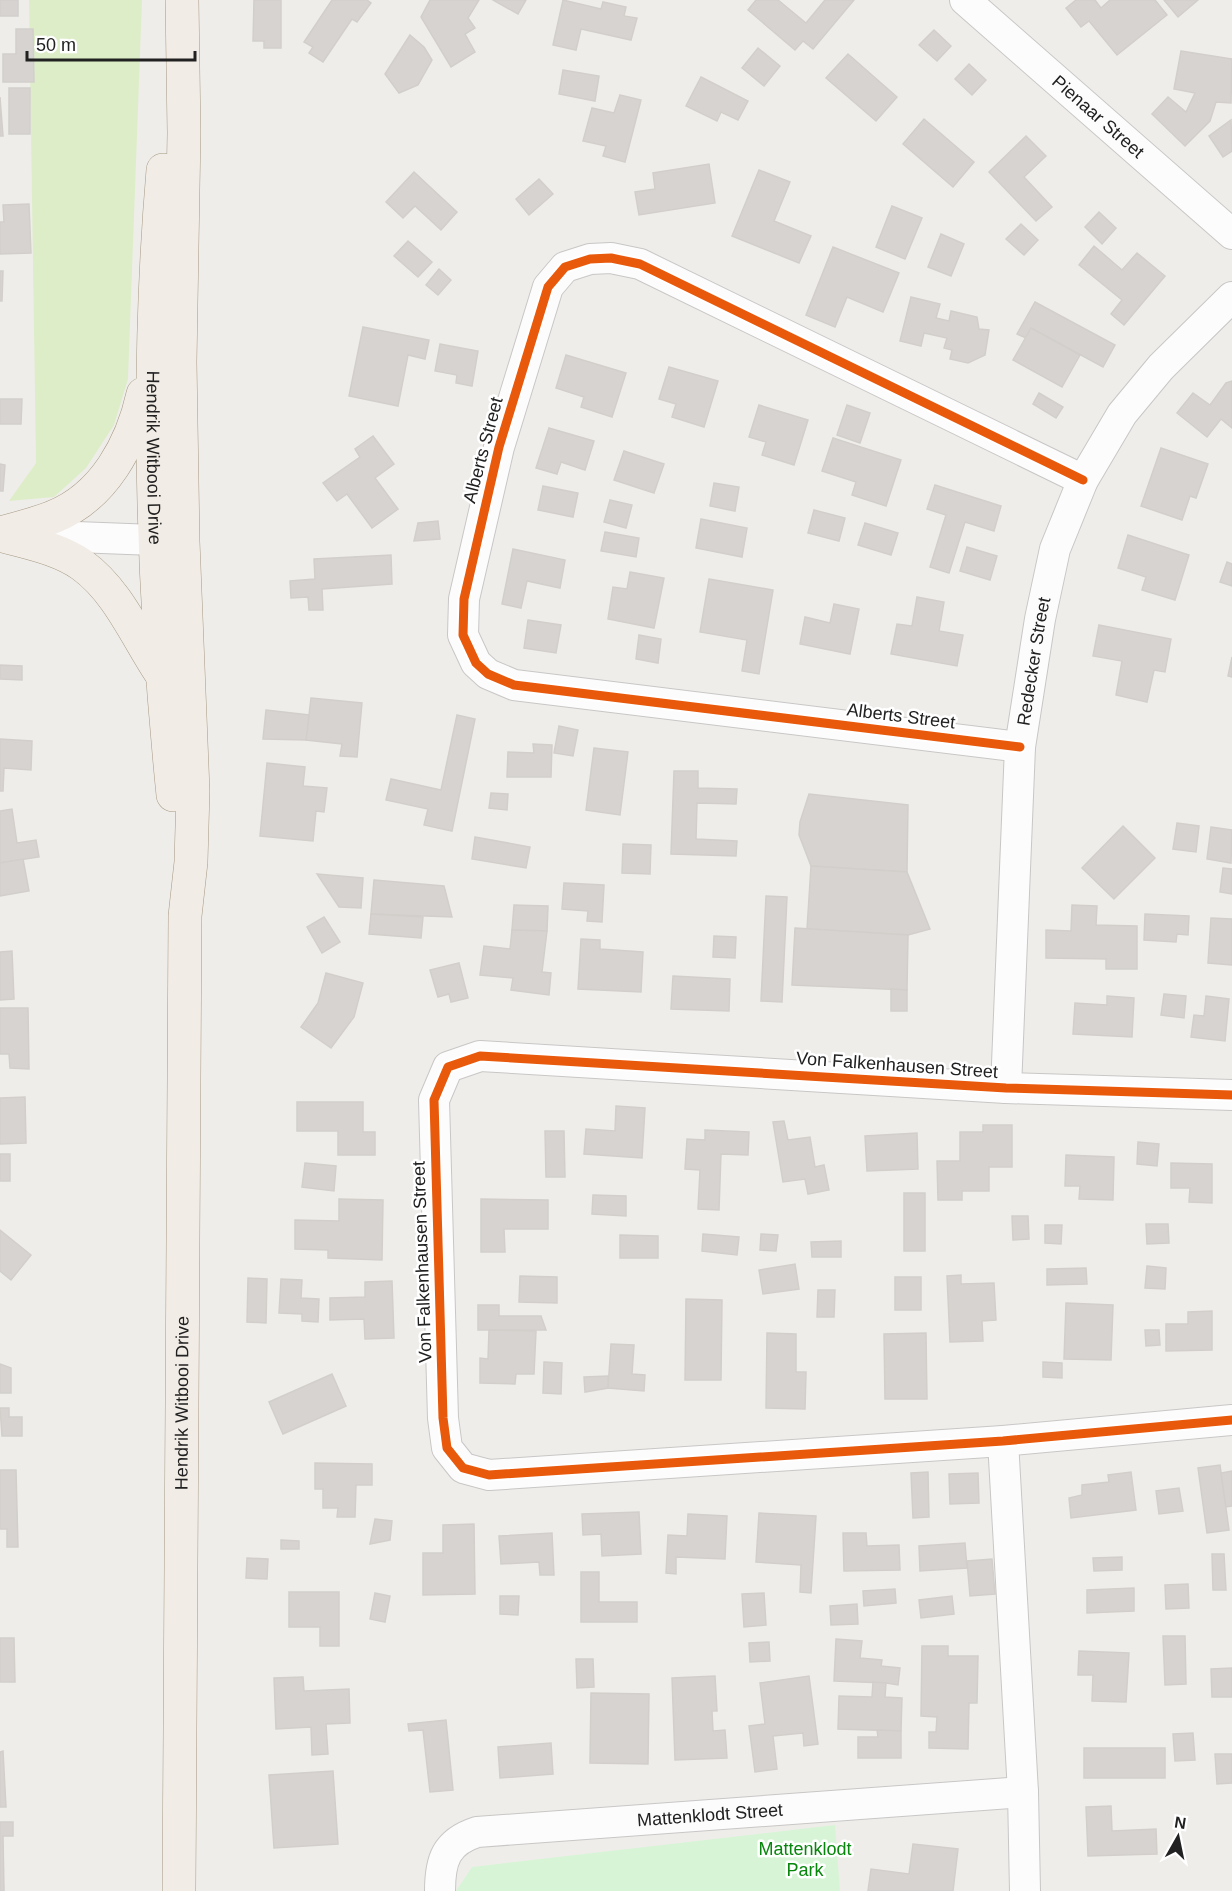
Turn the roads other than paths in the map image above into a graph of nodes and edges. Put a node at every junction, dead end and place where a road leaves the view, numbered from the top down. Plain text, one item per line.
1 (180, 0) edge
2 (965, 0) edge
3 (1232, 234) edge
4 (1232, 297) edge
5 (152, 358) junction
6 (1083, 480) junction
7 (0, 534) edge
8 (169, 540) junction
9 (161, 673) junction
10 (1020, 747) junction
11 (185, 916) junction
12 (1006, 1088) junction
13 (1232, 1095) edge
14 (1232, 1420) edge
15 (1003, 1440) junction
16 (1023, 1792) junction
17 (179, 1891) edge
18 (441, 1891) edge
19 (1025, 1891) edge

1 - 5 main road, Hendrik Witbooi Drive
1 - 8 main road, Hendrik Witbooi Drive
2 - 3 street, Pienaar Street
4 - 6 street, Redecker Street
5 - 7 main road
5 - 8 main road, Hendrik Witbooi Drive
6 - 10 street, Redecker Street
6 - 10 street, Alberts Street
7 - 8 street
7 - 9 main road
8 - 9 main road, Hendrik Witbooi Drive
8 - 11 main road, Hendrik Witbooi Drive
9 - 11 main road, Hendrik Witbooi Drive
10 - 12 street, Redecker Street
11 - 17 main road, Hendrik Witbooi Drive
12 - 13 street, Von Falkenhausen Street
12 - 15 street, Von Falkenhausen Street
14 - 15 street, Von Falkenhausen Street
15 - 16 street
16 - 18 street, Mattenklodt Street
16 - 19 street

